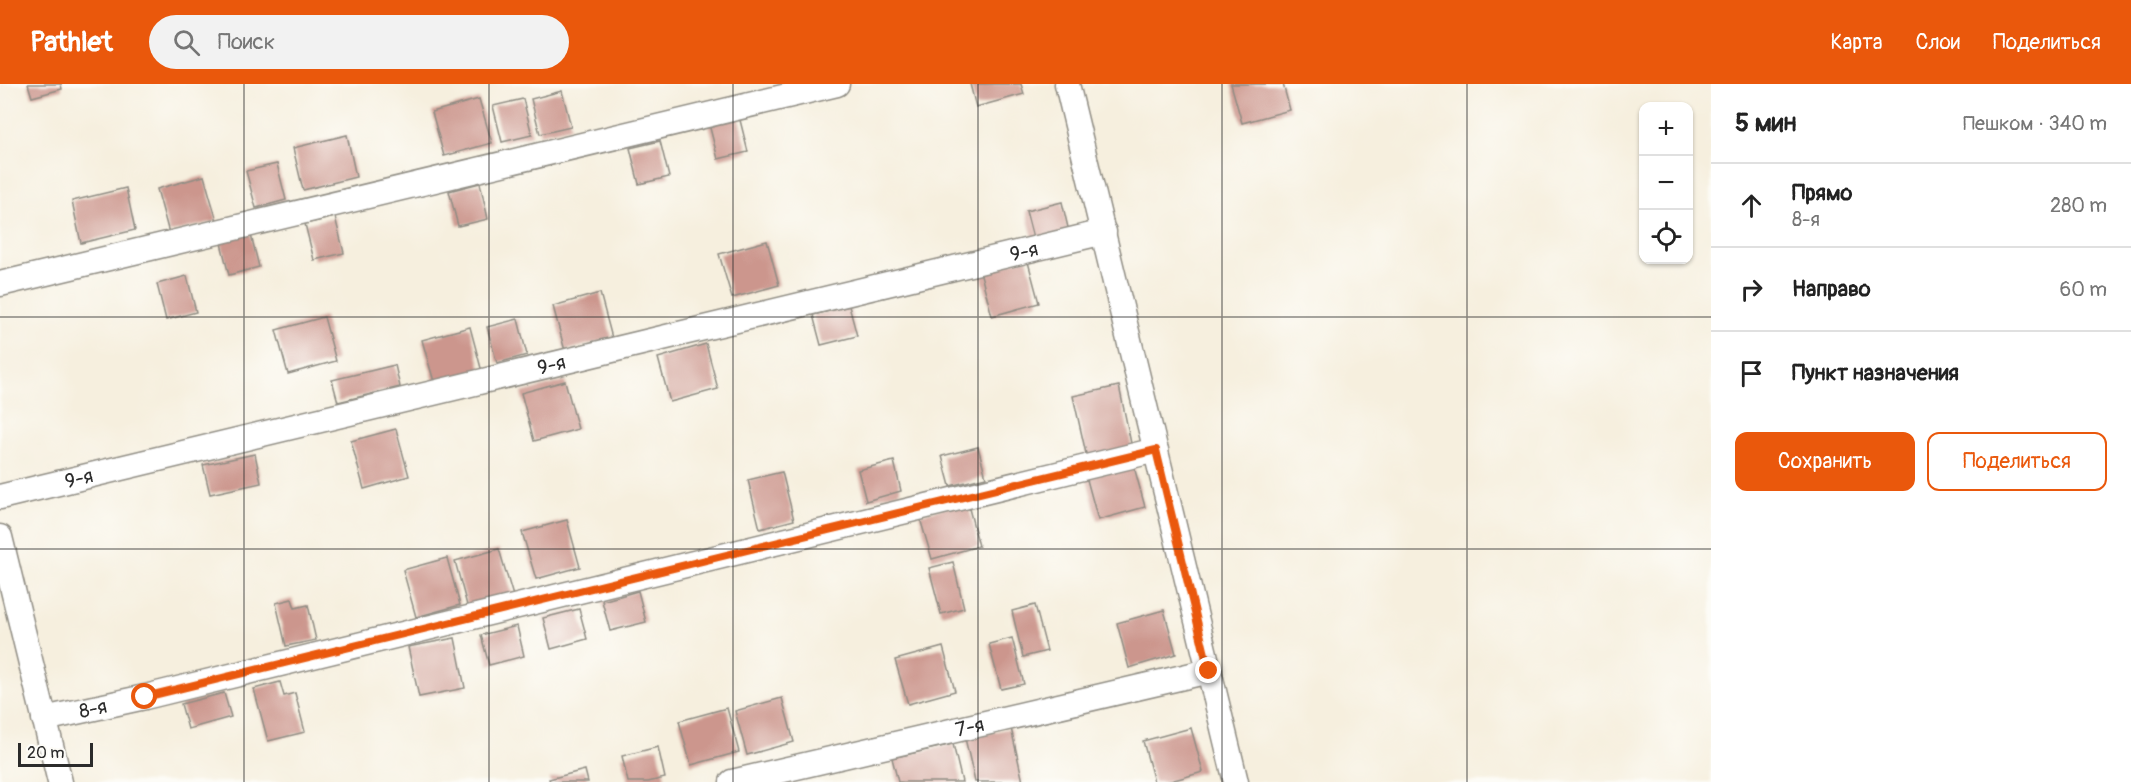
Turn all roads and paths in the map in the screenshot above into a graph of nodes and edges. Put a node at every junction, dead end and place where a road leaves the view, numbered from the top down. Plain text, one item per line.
1 (837, 84) edge
2 (1067, 84) edge
3 (1104, 232) junction
4 (0, 284) edge
5 (1156, 450) junction
6 (0, 497) edge
7 (0, 537) edge
8 (1209, 671) junction
9 (44, 719) junction
10 (60, 782) edge
11 (732, 782) edge
12 (1236, 782) edge

1 - 4 street
2 - 3 street
3 - 5 street
3 - 6 street, 9-я
5 - 8 street
5 - 9 street, 8-я
7 - 9 street
8 - 11 street, 7-я
8 - 12 street
9 - 10 street

